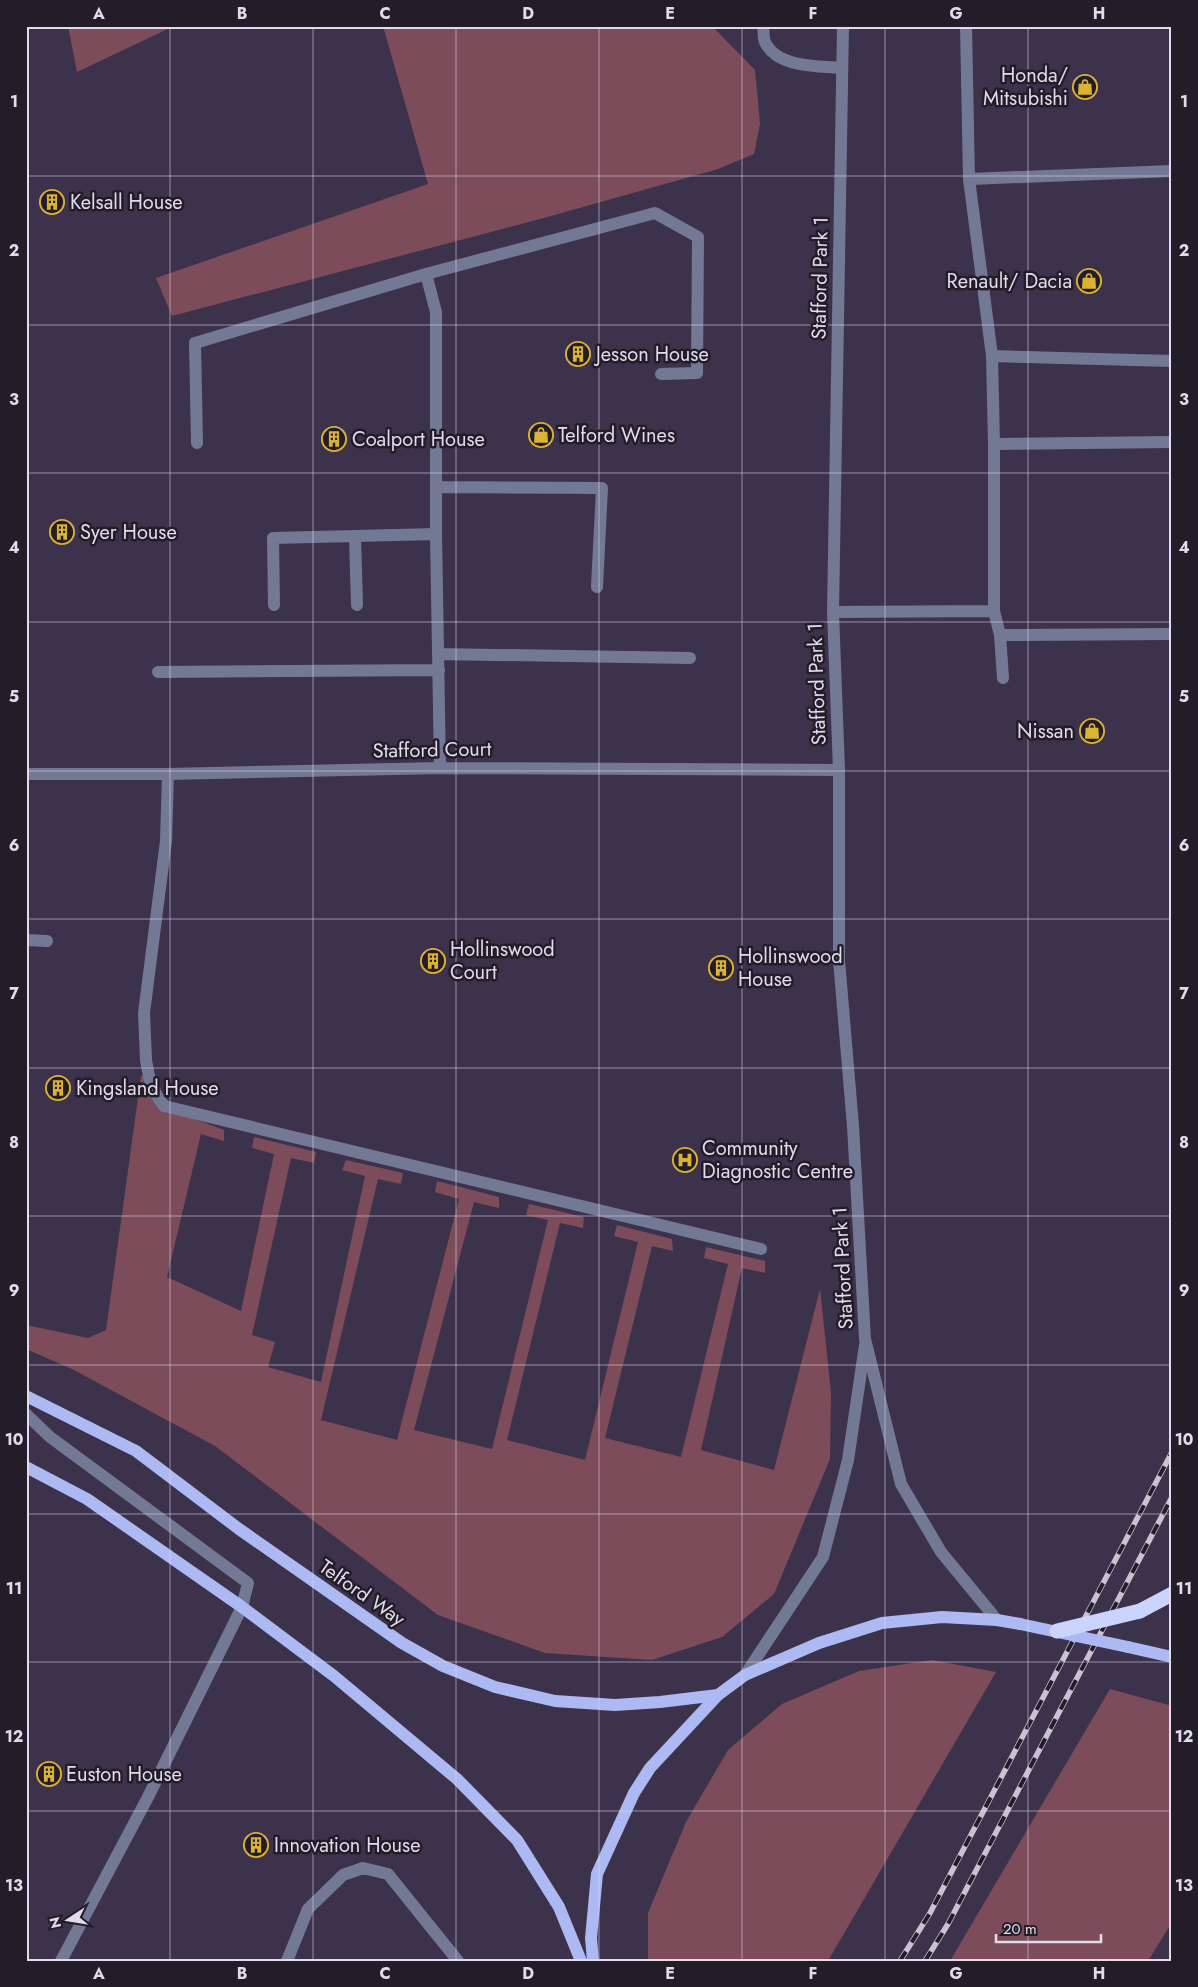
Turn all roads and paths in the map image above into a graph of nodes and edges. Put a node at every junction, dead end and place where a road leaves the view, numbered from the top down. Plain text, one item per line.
1 (763, 26) edge
2 (843, 26) edge
3 (966, 26) edge
4 (842, 68) junction
5 (1172, 171) edge
6 (970, 179) junction
7 (426, 274) junction
8 (992, 356) junction
9 (1172, 361) edge
10 (661, 374) dead end
11 (1172, 442) edge
12 (197, 443) dead end
13 (994, 444) junction
14 (437, 487) junction
15 (436, 534) junction
16 (355, 537) junction
17 (597, 587) dead end
18 (274, 605) dead end
19 (357, 605) dead end
20 (994, 611) junction
21 (833, 612) junction
22 (1000, 634) junction
23 (1172, 634) edge
24 (438, 654) junction
25 (690, 658) dead end
26 (438, 670) junction
27 (158, 672) dead end
28 (1002, 678) dead end
29 (440, 768) junction
30 (839, 770) junction
31 (26, 774) edge
32 (168, 774) junction
33 (26, 940) edge
34 (47, 941) dead end
35 (761, 1249) dead end
36 (865, 1339) junction
37 (26, 1396) edge
38 (26, 1414) edge
39 (26, 1467) edge
40 (1172, 1594) edge
41 (242, 1607) junction
42 (997, 1620) junction
43 (1057, 1631) junction
44 (1172, 1657) edge
45 (746, 1675) junction
46 (718, 1695) junction
47 (61, 1961) edge
48 (288, 1961) edge
49 (458, 1961) edge
50 (581, 1961) edge
51 (593, 1961) edge

1 - 4 street
2 - 4 street, Stafford Park 1
3 - 6 street
4 - 21 street, Stafford Park 1
5 - 6 street
6 - 8 street
7 - 10 street
7 - 12 street
7 - 14 street
8 - 9 street
8 - 13 street
11 - 13 street
13 - 20 street
14 - 15 street
14 - 17 street
15 - 16 street
15 - 24 street
16 - 18 street
16 - 19 street
20 - 21 street
20 - 22 street
21 - 30 street, Stafford Park 1
22 - 23 street
22 - 28 street
24 - 25 street
24 - 26 street
26 - 27 street
26 - 29 street
29 - 30 street, Stafford Court
29 - 32 street, Stafford Court
30 - 36 street, Stafford Park 1
31 - 32 street, Stafford Court
32 - 35 street
33 - 34 street
36 - 42 street
36 - 45 street
37 - 46 main road, Telford Way
38 - 41 street
39 - 41 main road
40 - 43 highway, bridge
41 - 47 street
41 - 50 main road
42 - 43 main road, bridge
42 - 45 main road
43 - 44 main road, bridge
45 - 46 main road
46 - 51 main road
48 - 49 street

